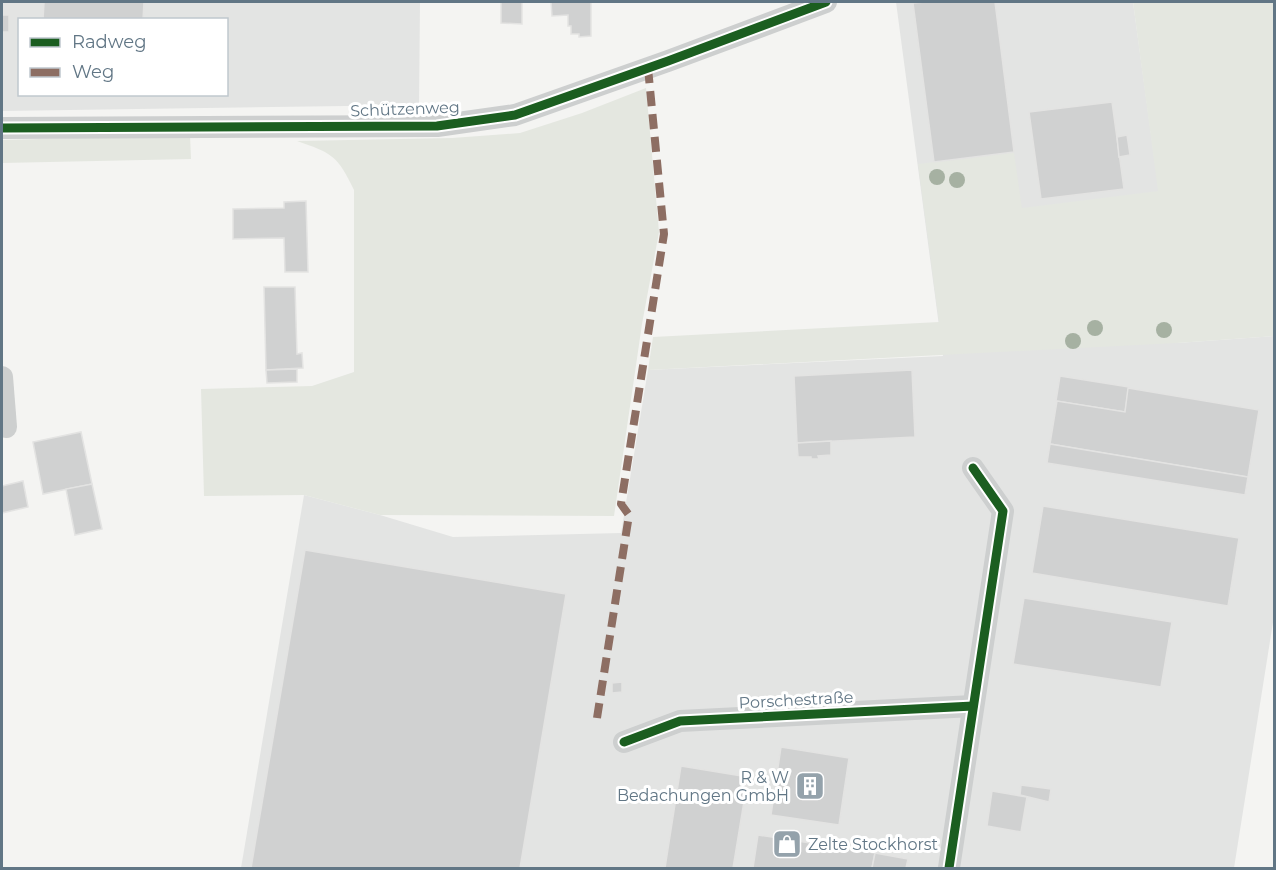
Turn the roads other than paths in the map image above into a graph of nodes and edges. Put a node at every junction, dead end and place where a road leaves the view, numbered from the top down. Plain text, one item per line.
1 (826, 2) edge
2 (2, 128) edge
3 (2, 377) edge
4 (6, 427) dead end
5 (973, 468) dead end
6 (973, 706) junction
7 (624, 742) dead end
8 (949, 868) edge

1 - 2 street, Schützenweg
3 - 4 street
5 - 6 street
6 - 7 street, Porschestraße
6 - 8 street

